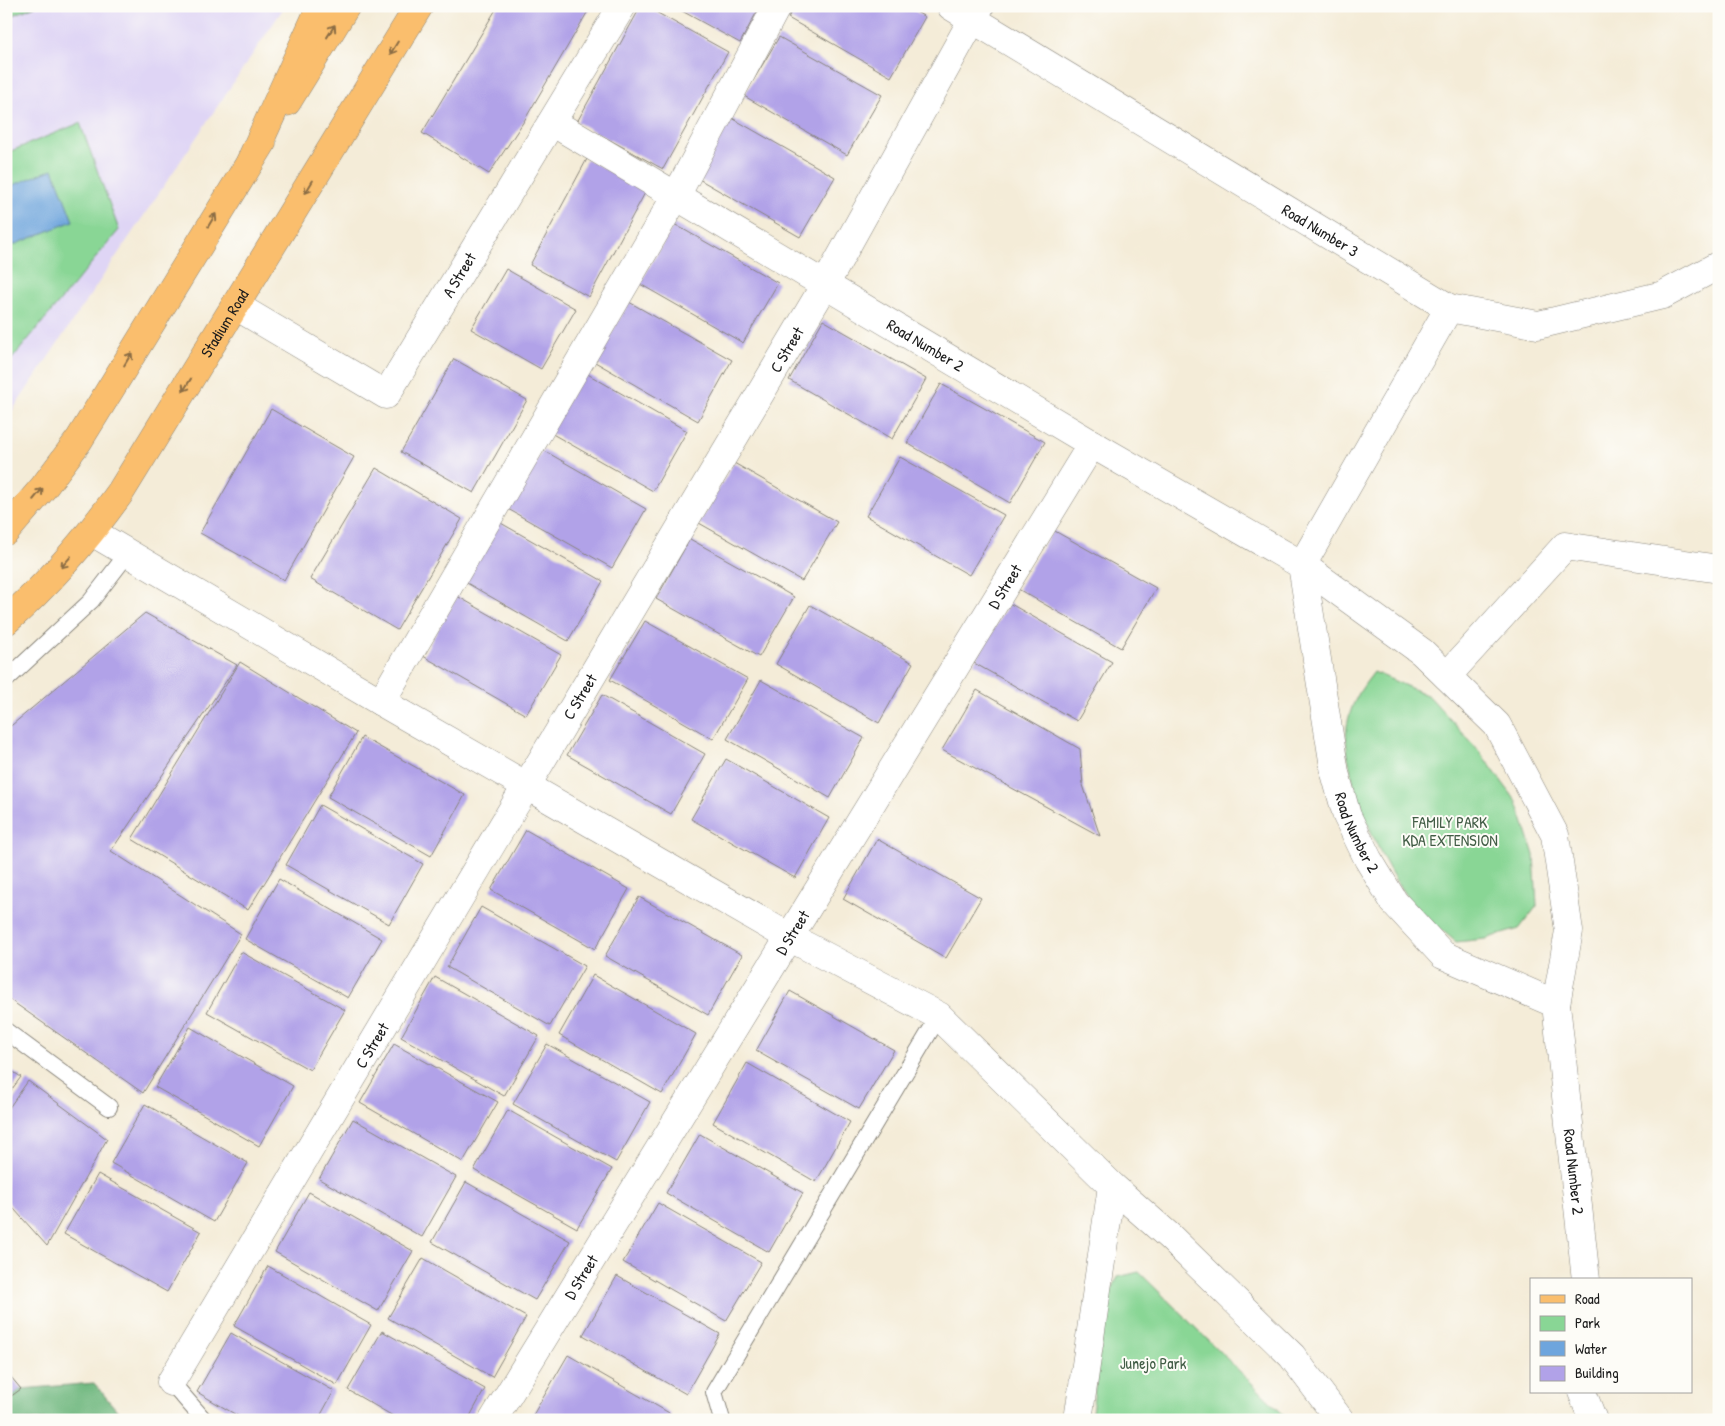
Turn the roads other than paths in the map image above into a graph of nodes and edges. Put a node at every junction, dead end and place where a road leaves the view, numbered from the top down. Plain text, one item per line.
1 (321, 6) edge
2 (346, 6) edge
3 (419, 6) edge
4 (622, 6) edge
5 (777, 6) edge
6 (968, 10) edge
7 (552, 122) junction
8 (250, 162) junction
9 (676, 196) junction
10 (1719, 265) edge
11 (825, 285) junction
12 (236, 306) junction
13 (1449, 308) junction
14 (1092, 444) junction
15 (6, 531) edge
16 (92, 532) junction
17 (128, 553) junction
18 (1302, 565) junction
19 (1719, 569) edge
20 (6, 621) edge
21 (1447, 676) junction
22 (6, 680) edge
23 (381, 702) junction
24 (528, 786) junction
25 (789, 937) junction
26 (1556, 1004) junction
27 (939, 1016) junction
28 (6, 1032) edge
29 (108, 1107) dead end
30 (1112, 1186) junction
31 (1586, 1278) edge
32 (171, 1382) joint
33 (1583, 1394) edge
34 (204, 1420) edge
35 (493, 1420) edge
36 (722, 1420) edge
37 (1078, 1420) edge
38 (1340, 1420) edge
39 (1593, 1420) edge

1 - 8 main road
8 -> 2 main road
3 -> 12 main road, Stadium Road
4 - 7 street, A Street
5 - 9 street
6 - 11 street, C Street
6 - 13 street, Road Number 3
7 - 9 street, Road Number 2
7 - 12 street, A Street
15 -> 8 main road
9 - 11 street, Road Number 2
9 - 23 street
10 - 13 street, Road Number 3
11 - 14 street, Road Number 2
11 - 24 street, C Street
12 -> 16 main road, Stadium Road
13 - 18 street
14 - 18 street, Road Number 2
14 - 25 street, D Street
16 - 17 street
16 -> 20 main road, Stadium Road
17 - 22 lane
17 - 23 street
18 - 21 street, Road Number 2
18 - 26 street, Road Number 2
19 - 21 street
21 - 26 street, Road Number 2
23 - 24 street
24 - 25 street
24 - 32 street, C Street
25 - 27 street
25 - 35 street, D Street
26 - 31 street, Road Number 2
27 - 30 street
27 - 36 lane
28 - 29 lane
30 - 37 street
30 - 38 street
32 - 34 lane
33 - 39 street

